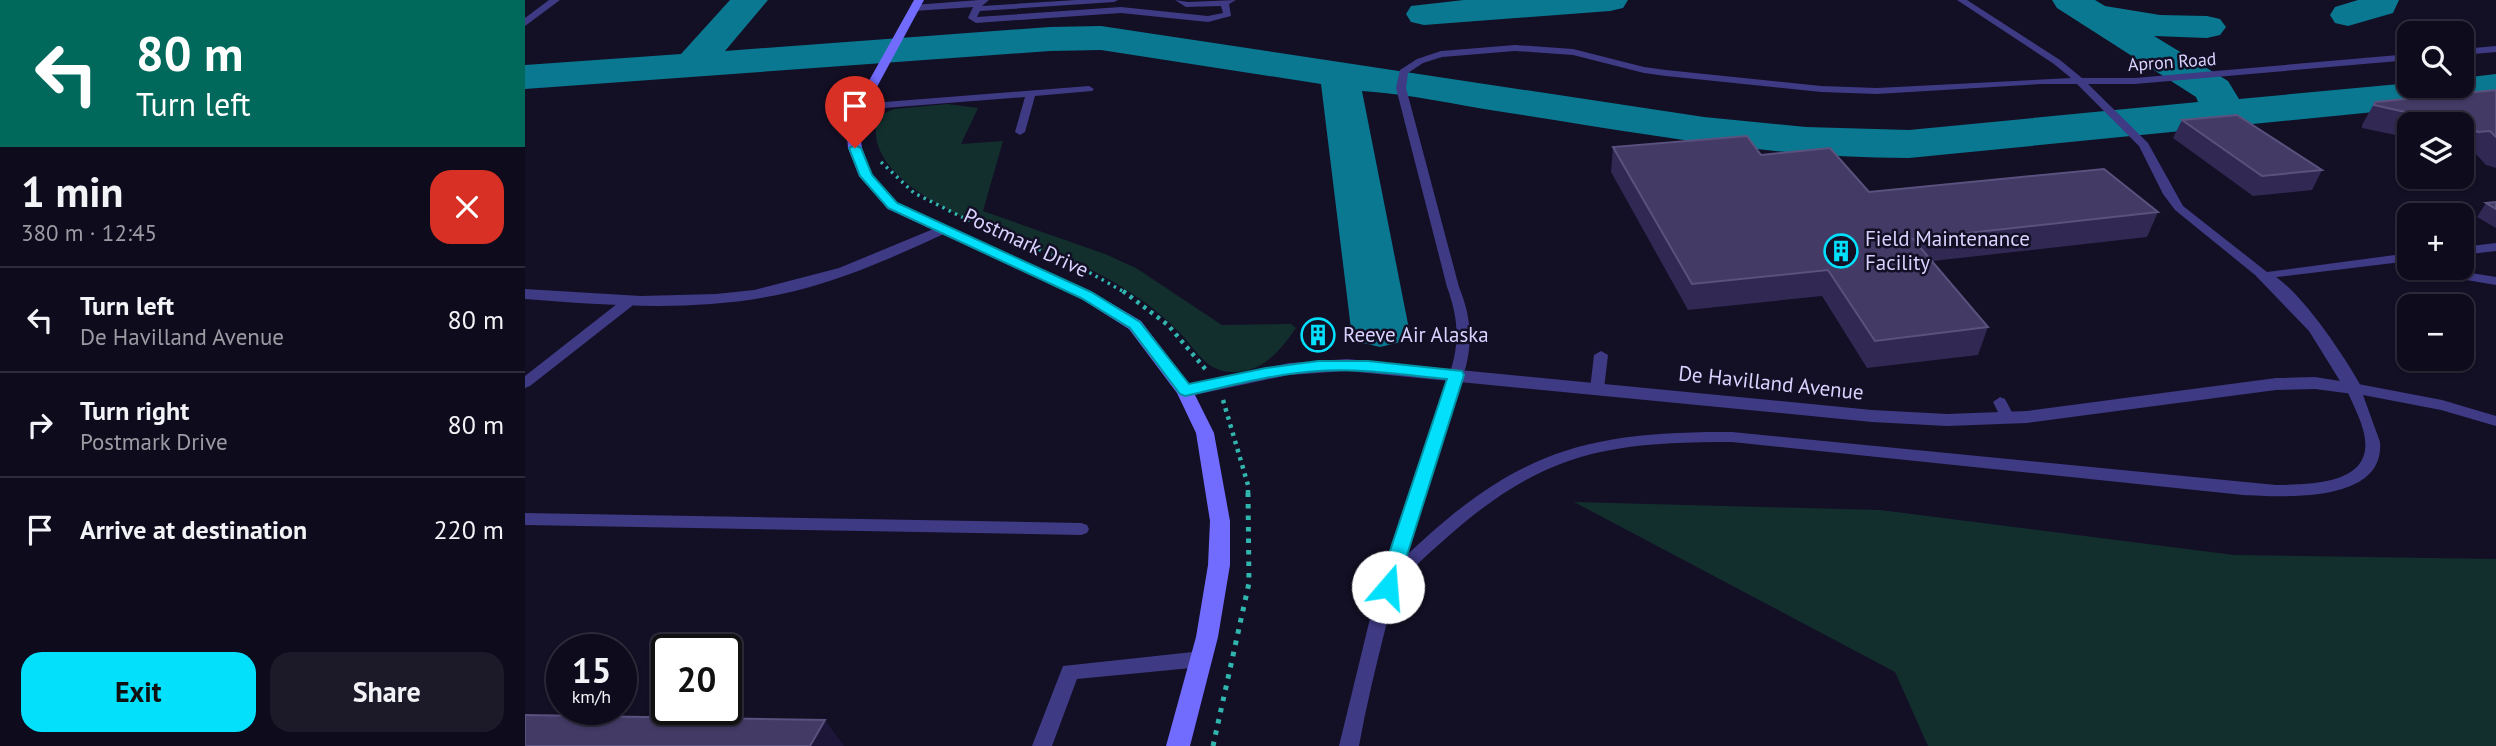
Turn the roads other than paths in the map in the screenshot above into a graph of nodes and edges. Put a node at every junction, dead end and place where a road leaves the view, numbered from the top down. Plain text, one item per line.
1 (555, 0) edge
2 (1114, 0) edge
3 (1179, 0) edge
4 (1961, 0) edge
5 (1228, 1) edge
6 (916, 4) edge
7 (980, 5) edge
8 (525, 23) edge
9 (2496, 49) edge
10 (2474, 51) edge
11 (2397, 58) edge
12 (2080, 80) junction
13 (1089, 89) dead end
14 (1031, 93) junction
15 (859, 107) junction
16 (1020, 132) dead end
17 (943, 229) junction
18 (2496, 247) edge
19 (2474, 250) edge
20 (2397, 259) edge
21 (2378, 261) junction
22 (2397, 264) edge
23 (2264, 276) junction
24 (2474, 277) edge
25 (2496, 281) edge
26 (525, 294) edge
27 (627, 303) junction
28 (1601, 355) dead end
29 (1456, 375) junction
30 (525, 383) edge
31 (2353, 388) junction
32 (1597, 389) junction
33 (1185, 391) junction
34 (2496, 421) edge
35 (525, 519) edge
36 (1081, 529) dead end
37 (1388, 587) junction
38 (1202, 659) junction
39 (1041, 746) edge
40 (1178, 746) edge
41 (1349, 746) edge

1 - 8 street
2 - 7 lane
3 - 5 lane
4 - 12 lane
5 - 7 lane
6 - 7 lane
6 - 15 street, Postmark Drive
9 - 10 lane
11 - 12 lane, Apron Road
12 - 23 lane
12 - 29 lane, Apron Road
13 - 14 lane
14 - 15 lane
14 - 16 lane
15 - 17 street, Postmark Drive
17 - 27 street
17 - 33 street, Postmark Drive
18 - 19 lane
20 - 21 lane
21 - 22 lane
21 - 23 lane
23 - 31 street
24 - 25 lane
26 - 27 street
27 - 30 lane
28 - 32 lane
29 - 32 street, De Havilland Avenue
29 - 33 street, De Havilland Avenue
29 - 37 lane, Apron Road
31 - 32 street, De Havilland Avenue
31 - 34 lane
31 - 37 lane
33 - 38 street, Postmark Drive
35 - 36 lane
37 - 41 lane, Apron Road
38 - 39 lane
38 - 40 street, Postmark Drive

